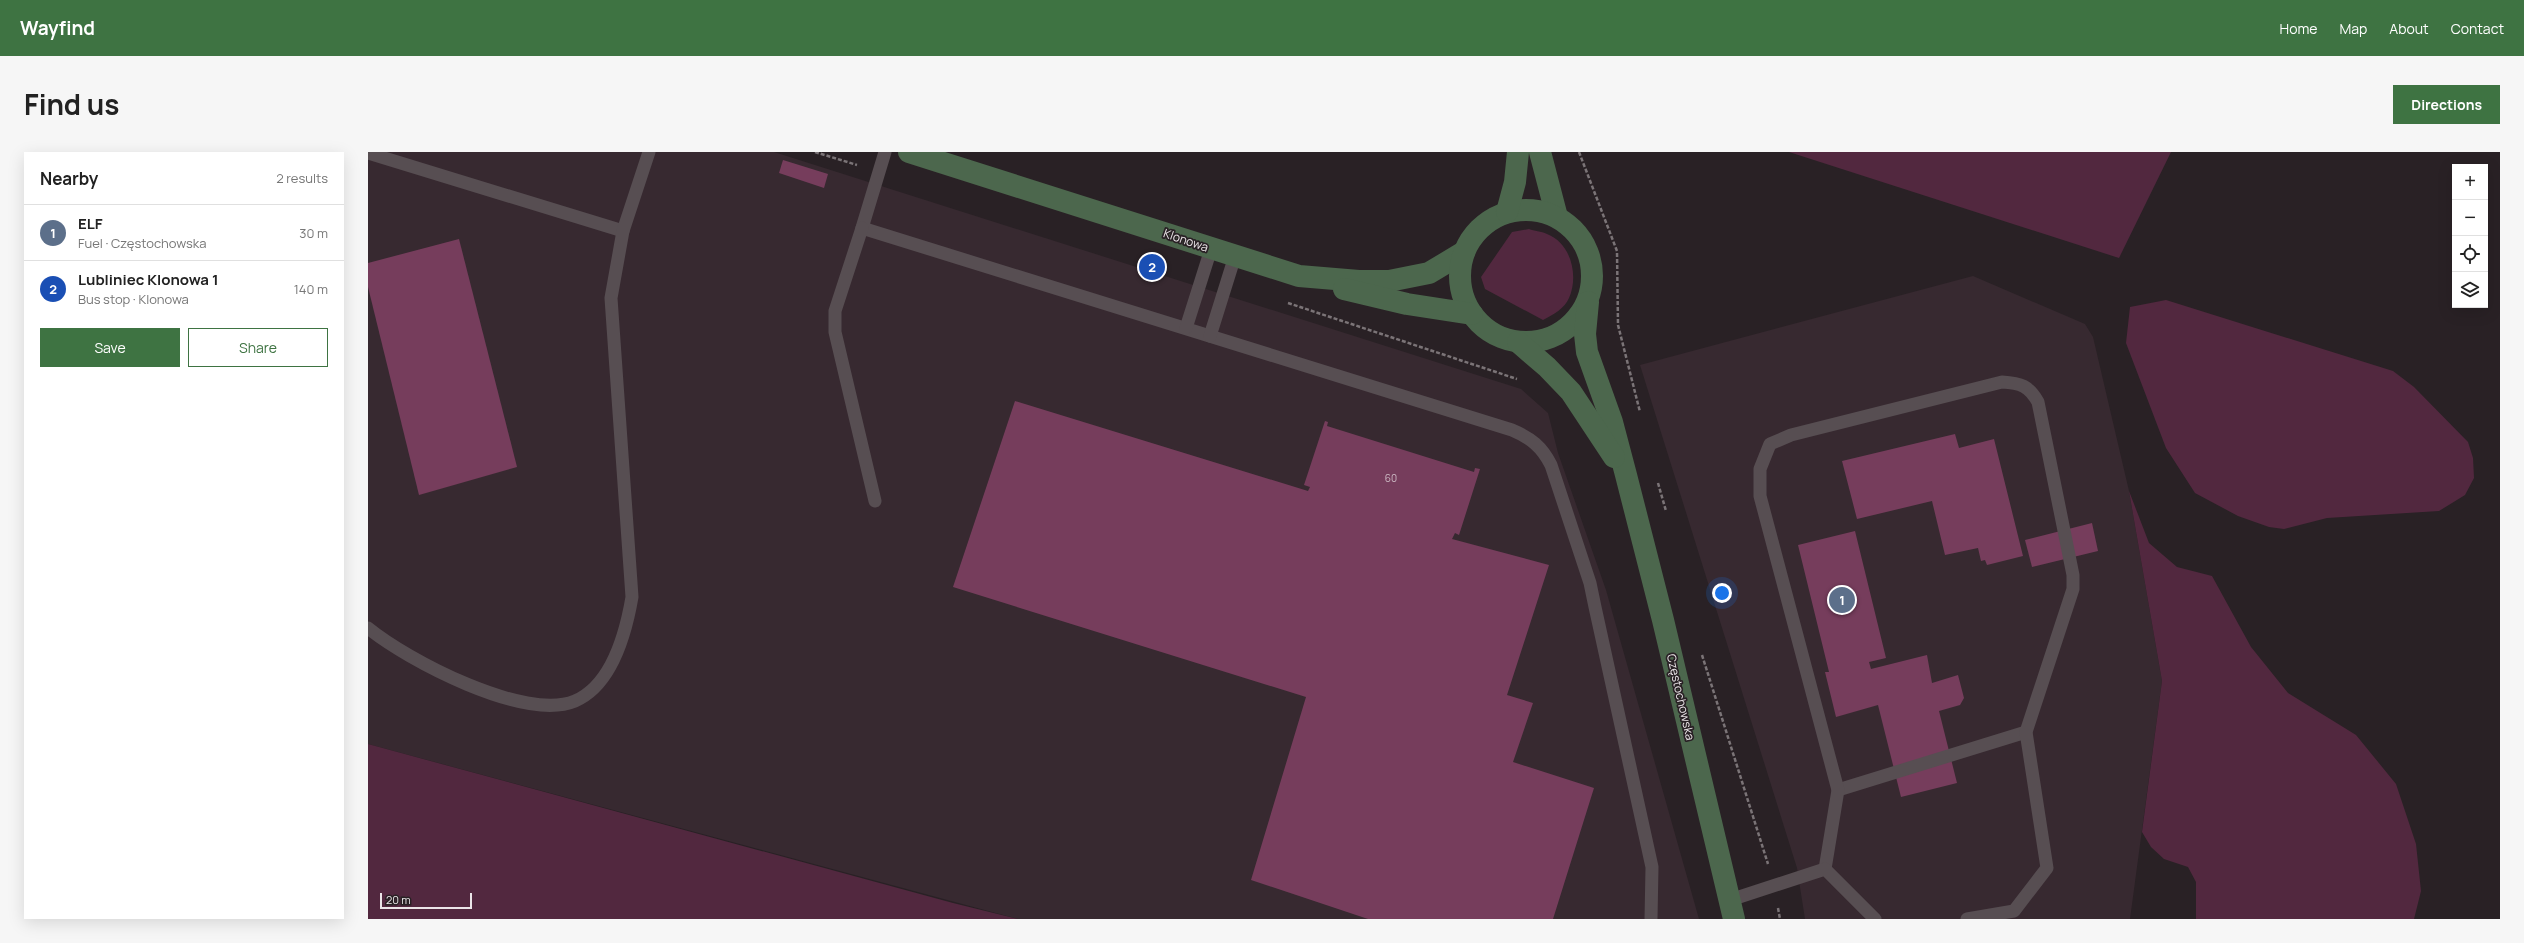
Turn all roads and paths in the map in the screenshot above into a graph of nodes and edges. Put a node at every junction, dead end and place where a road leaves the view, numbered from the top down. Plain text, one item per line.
1 (649, 152) edge
2 (885, 152) edge
3 (909, 152) edge
4 (1518, 152) edge
5 (1540, 152) edge
6 (1579, 152) edge
7 (368, 153) edge
8 (1507, 212) junction
9 (1557, 217) junction
10 (862, 228) junction
11 (623, 231) junction
12 (1211, 249) junction
13 (1464, 252) junction
14 (1235, 256) junction
15 (1299, 276) junction
16 (1588, 302) junction
17 (1472, 314) junction
18 (1186, 328) junction
19 (1210, 336) junction
20 (1518, 342) junction
21 (1640, 413) dead end
22 (1626, 475) junction
23 (1658, 482) dead end
24 (875, 500) dead end
25 (1668, 519) dead end
26 (368, 628) edge
27 (1700, 651) dead end
28 (2026, 732) junction
29 (1838, 790) junction
30 (1825, 869) junction
31 (1774, 885) junction
32 (1732, 909) edge
33 (1651, 919) edge
34 (1780, 919) edge
35 (1875, 919) edge
36 (1967, 919) edge

1 - 11 lane
2 - 10 lane
3 - 12 main road, Klonowa
4 - 8 main road
5 - 9 main road
6 - 21 path
7 - 11 lane
8 - 9 main road
8 - 13 main road
9 - 16 main road
10 - 18 lane
10 - 24 lane
11 - 26 lane
12 - 14 main road, Klonowa
12 - 18 lane
13 - 15 main road, Klonowa
13 - 17 main road
14 - 15 main road, Klonowa
14 - 19 lane
15 - 17 main road
16 - 20 main road
16 - 22 main road, Częstochowska
17 - 20 main road
18 - 19 lane
19 - 33 lane
20 - 22 main road, Częstochowska
22 - 32 main road, Częstochowska
23 - 25 path
27 - 31 path
28 - 29 lane
28 - 29 lane
28 - 36 lane
29 - 30 lane
30 - 31 lane
30 - 35 lane
31 - 32 lane
31 - 34 path

